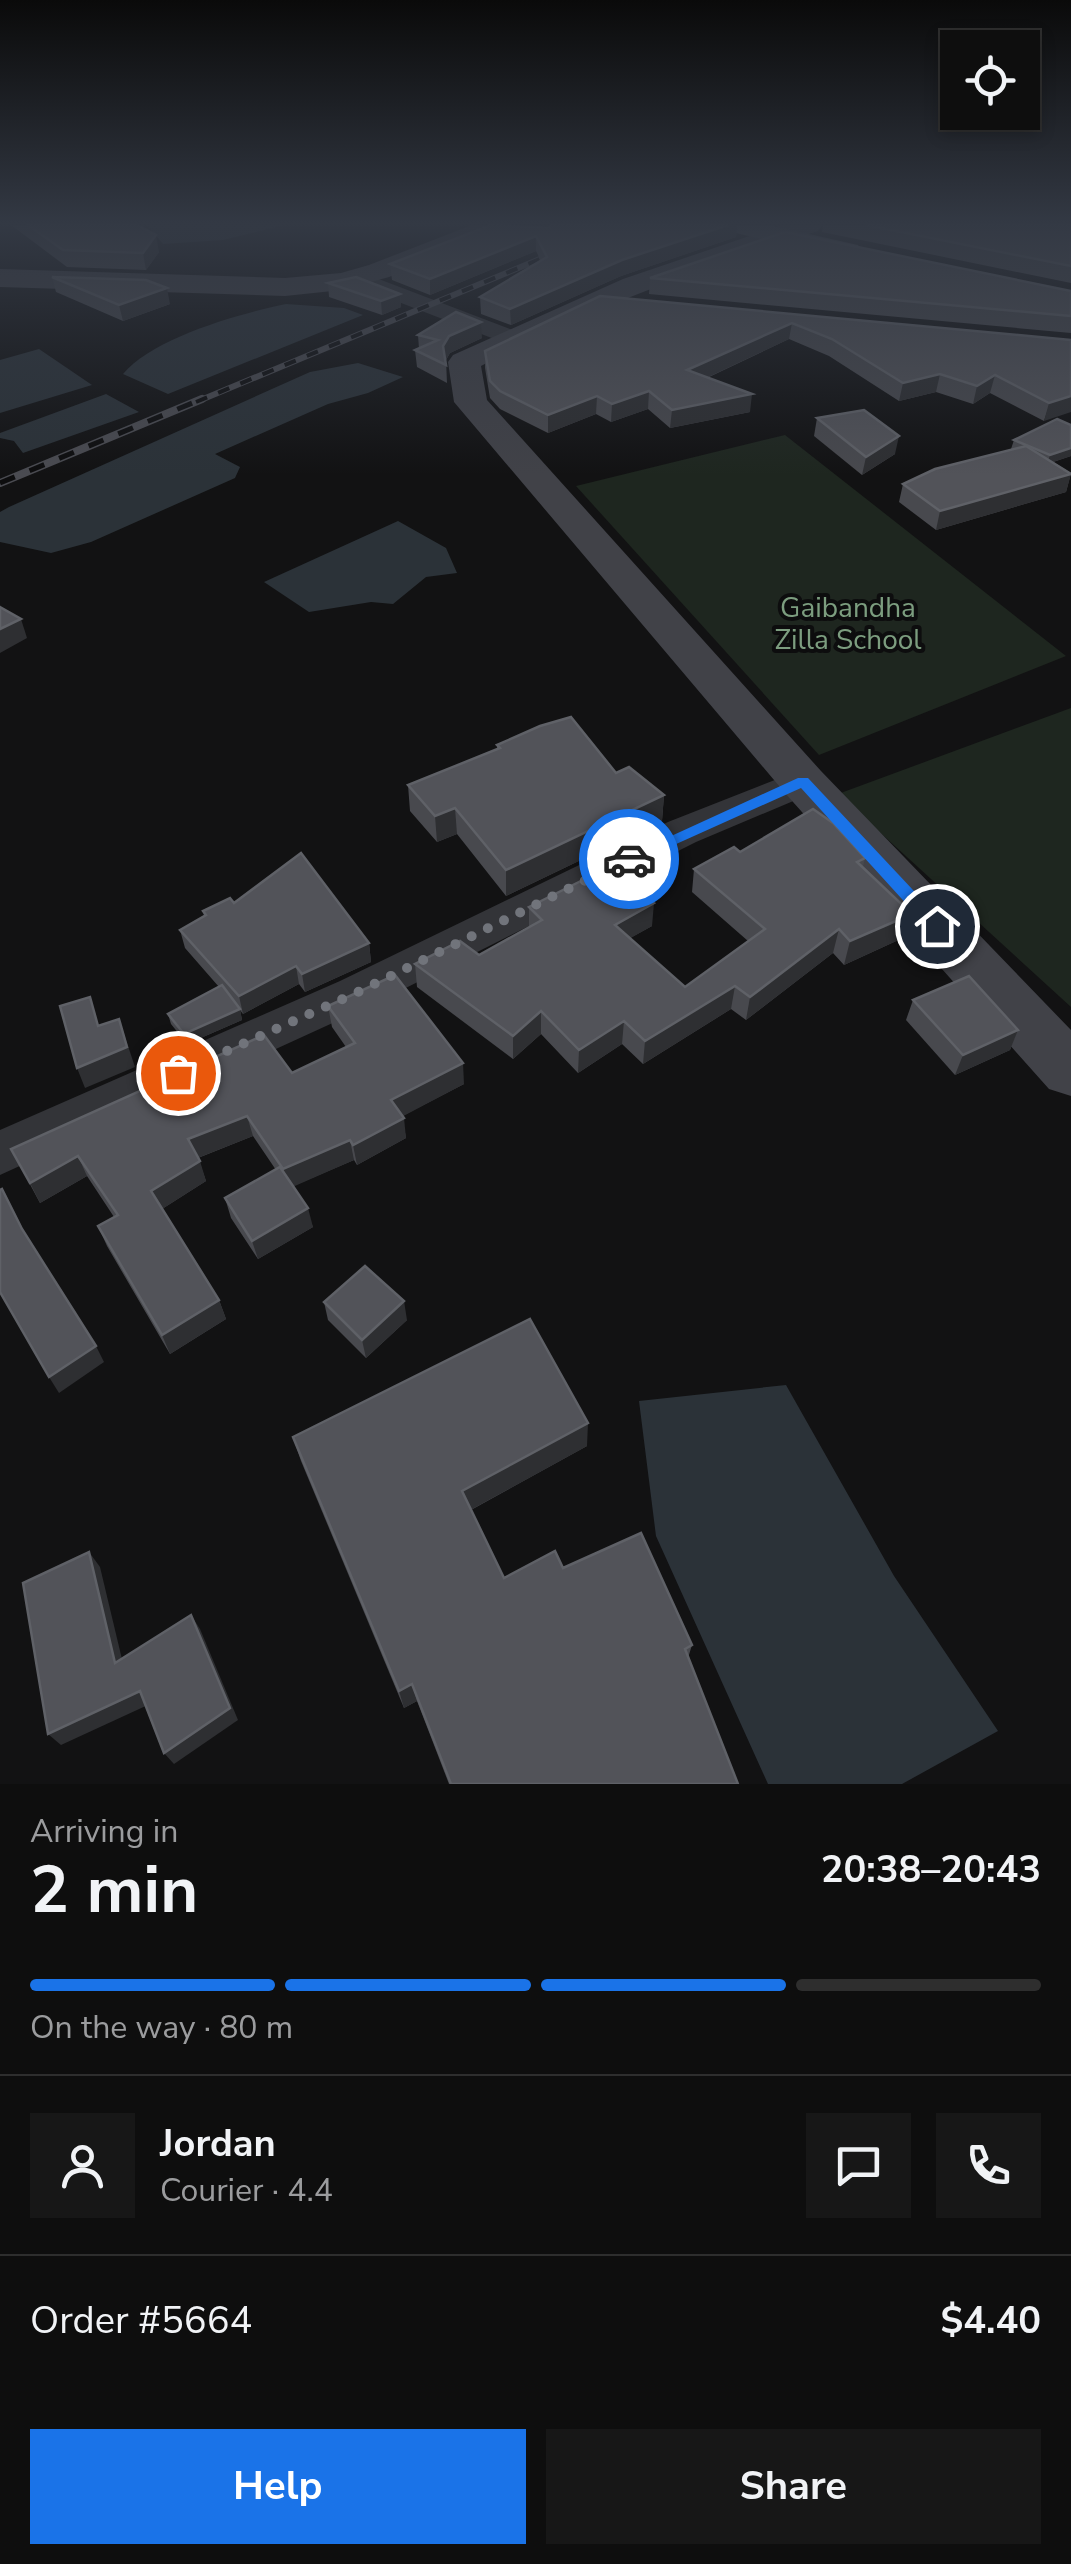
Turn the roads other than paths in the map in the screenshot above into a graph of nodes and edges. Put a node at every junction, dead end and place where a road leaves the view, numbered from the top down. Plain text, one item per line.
1 (434, 308) edge
2 (569, 308) edge
3 (510, 338) junction
4 (803, 782) junction
5 (1071, 1071) edge
6 (0, 1153) edge

1 - 3 street
2 - 3 street
3 - 4 street
4 - 5 street
4 - 6 street

